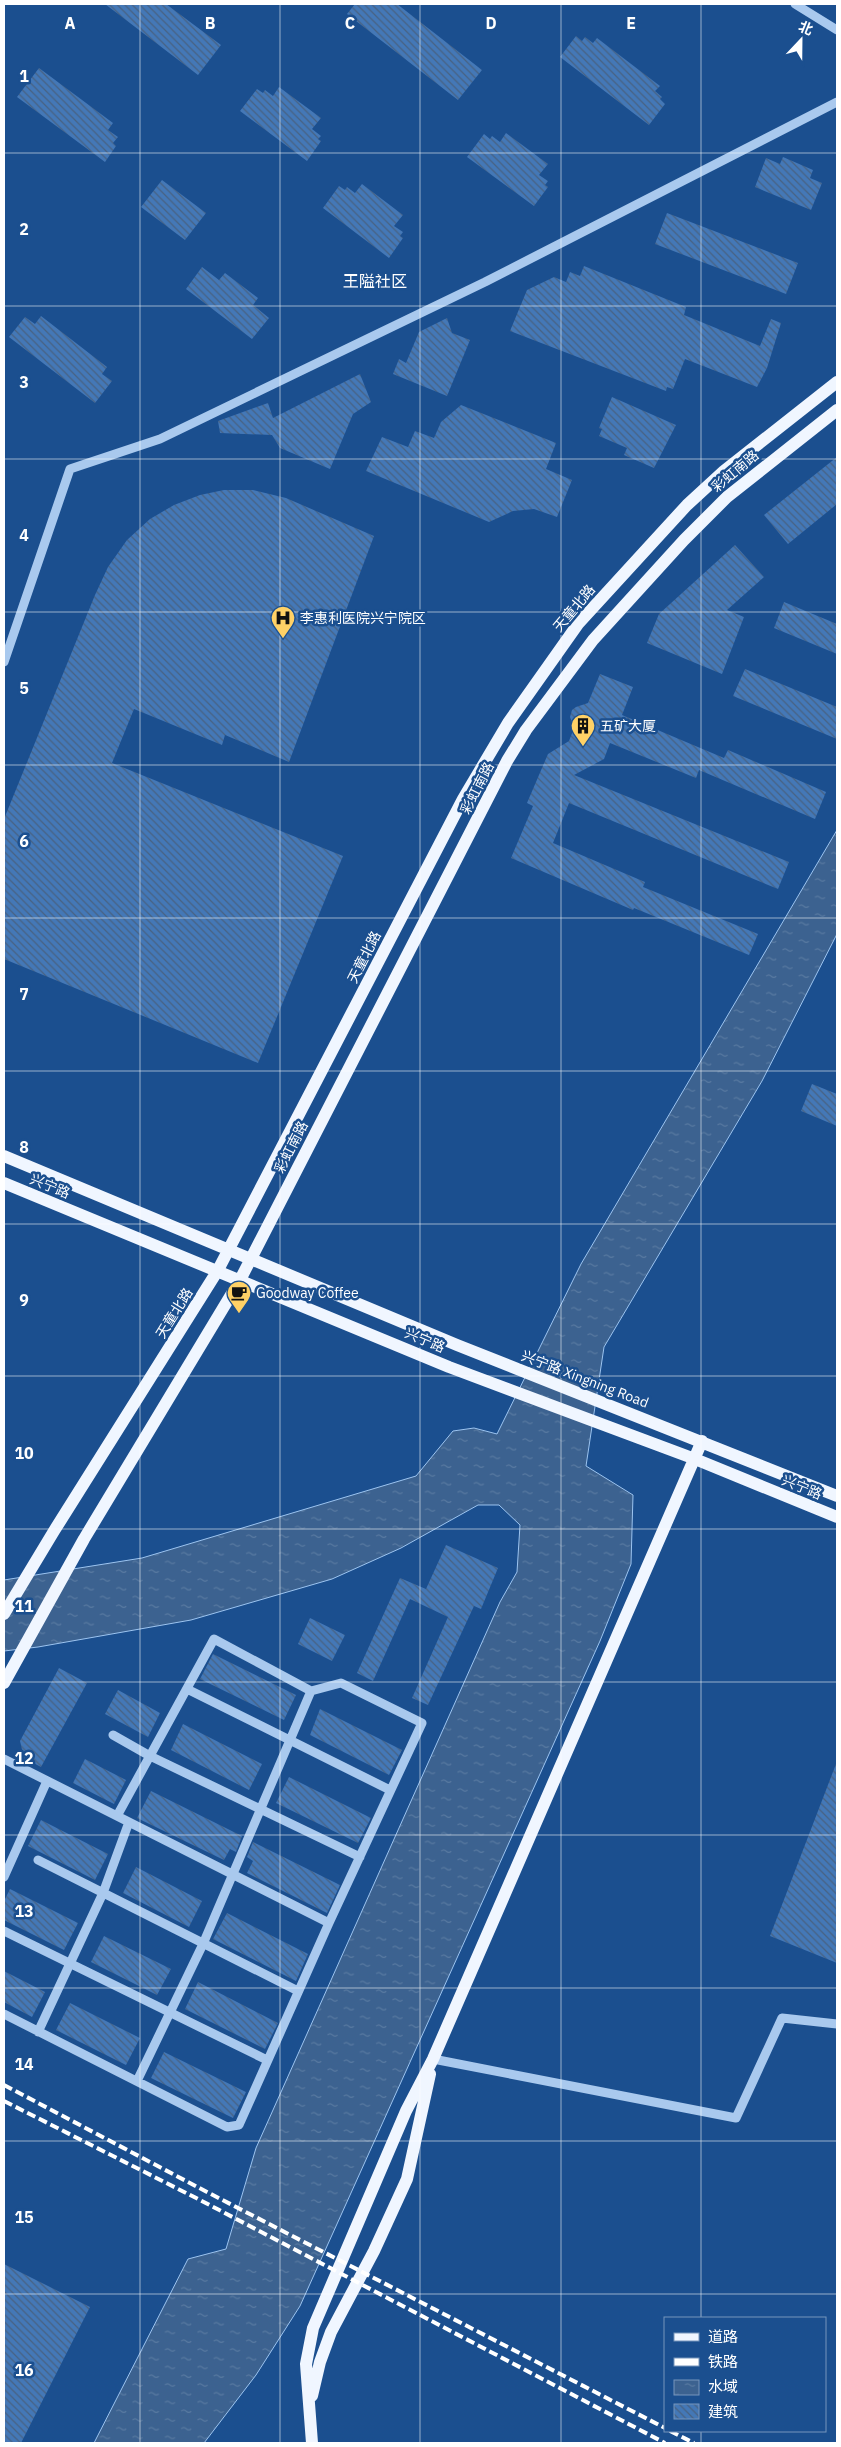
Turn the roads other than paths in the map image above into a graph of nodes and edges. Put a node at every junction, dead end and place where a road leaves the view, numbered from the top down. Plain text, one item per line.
1 (795, 4) edge
2 (837, 30) edge
3 (837, 102) edge
4 (837, 382) edge
5 (837, 410) edge
6 (4, 662) edge
7 (4, 1156) edge
8 (4, 1183) edge
9 (230, 1250) junction
10 (250, 1259) junction
11 (218, 1270) junction
12 (240, 1280) junction
13 (457, 1345) joint
14 (702, 1441) junction
15 (694, 1459) junction
16 (837, 1496) edge
17 (837, 1517) edge
18 (4, 1614) edge
19 (4, 1684) edge
20 (187, 1689) junction
21 (311, 1690) junction
22 (113, 1735) dead end
23 (289, 1741) junction
24 (150, 1756) junction
25 (4, 1759) edge
26 (47, 1781) junction
27 (390, 1790) junction
28 (260, 1809) junction
29 (117, 1816) junction
30 (130, 1822) junction
31 (360, 1856) junction
32 (38, 1860) dead end
33 (232, 1874) junction
34 (4, 1876) edge
35 (103, 1893) junction
36 (329, 1923) junction
37 (4, 1931) edge
38 (203, 1944) junction
39 (70, 1964) junction
40 (298, 1991) junction
41 (170, 2013) junction
42 (4, 2014) edge
43 (837, 2024) edge
44 (38, 2032) junction
45 (433, 2059) junction
46 (268, 2060) junction
47 (137, 2081) junction
48 (309, 2408) junction
49 (312, 2443) edge

1 - 2 street
3 - 6 street
4 - 9 main road, 天童北路
5 - 10 main road, 彩虹南路
7 - 9 main road, 兴宁路
8 - 11 main road, 兴宁路
9 - 10 main road, 兴宁路
9 - 11 main road, 天童北路
10 - 12 main road
10 - 13 main road, 兴宁路
11 - 12 main road, 兴宁路
11 - 18 main road, 天童北路
12 - 15 main road, 兴宁路
12 - 19 main road
13 - 14 main road, 兴宁路 Xingning Road
14 - 15 main road
14 - 16 main road, 兴宁路
15 - 17 main road, 兴宁路
15 - 45 main road
20 - 21 street
20 - 23 street
20 - 24 street
21 - 23 street
21 - 27 street
22 - 24 street
23 - 27 street
23 - 28 street
24 - 28 street
24 - 29 street
25 - 26 street
26 - 29 street
26 - 34 street
27 - 31 street
28 - 31 street
28 - 33 street
29 - 30 street
30 - 33 street
30 - 35 street
31 - 36 street
32 - 35 street
33 - 36 street
33 - 38 street
35 - 38 street
35 - 39 street
36 - 40 street
37 - 39 street
38 - 40 street
38 - 41 street
39 - 41 street
39 - 44 street
40 - 46 street
41 - 46 street
41 - 47 street
42 - 44 street
43 - 45 street
44 - 47 street
45 - 48 main road
45 - 48 main road
46 - 47 street
48 - 49 main road

